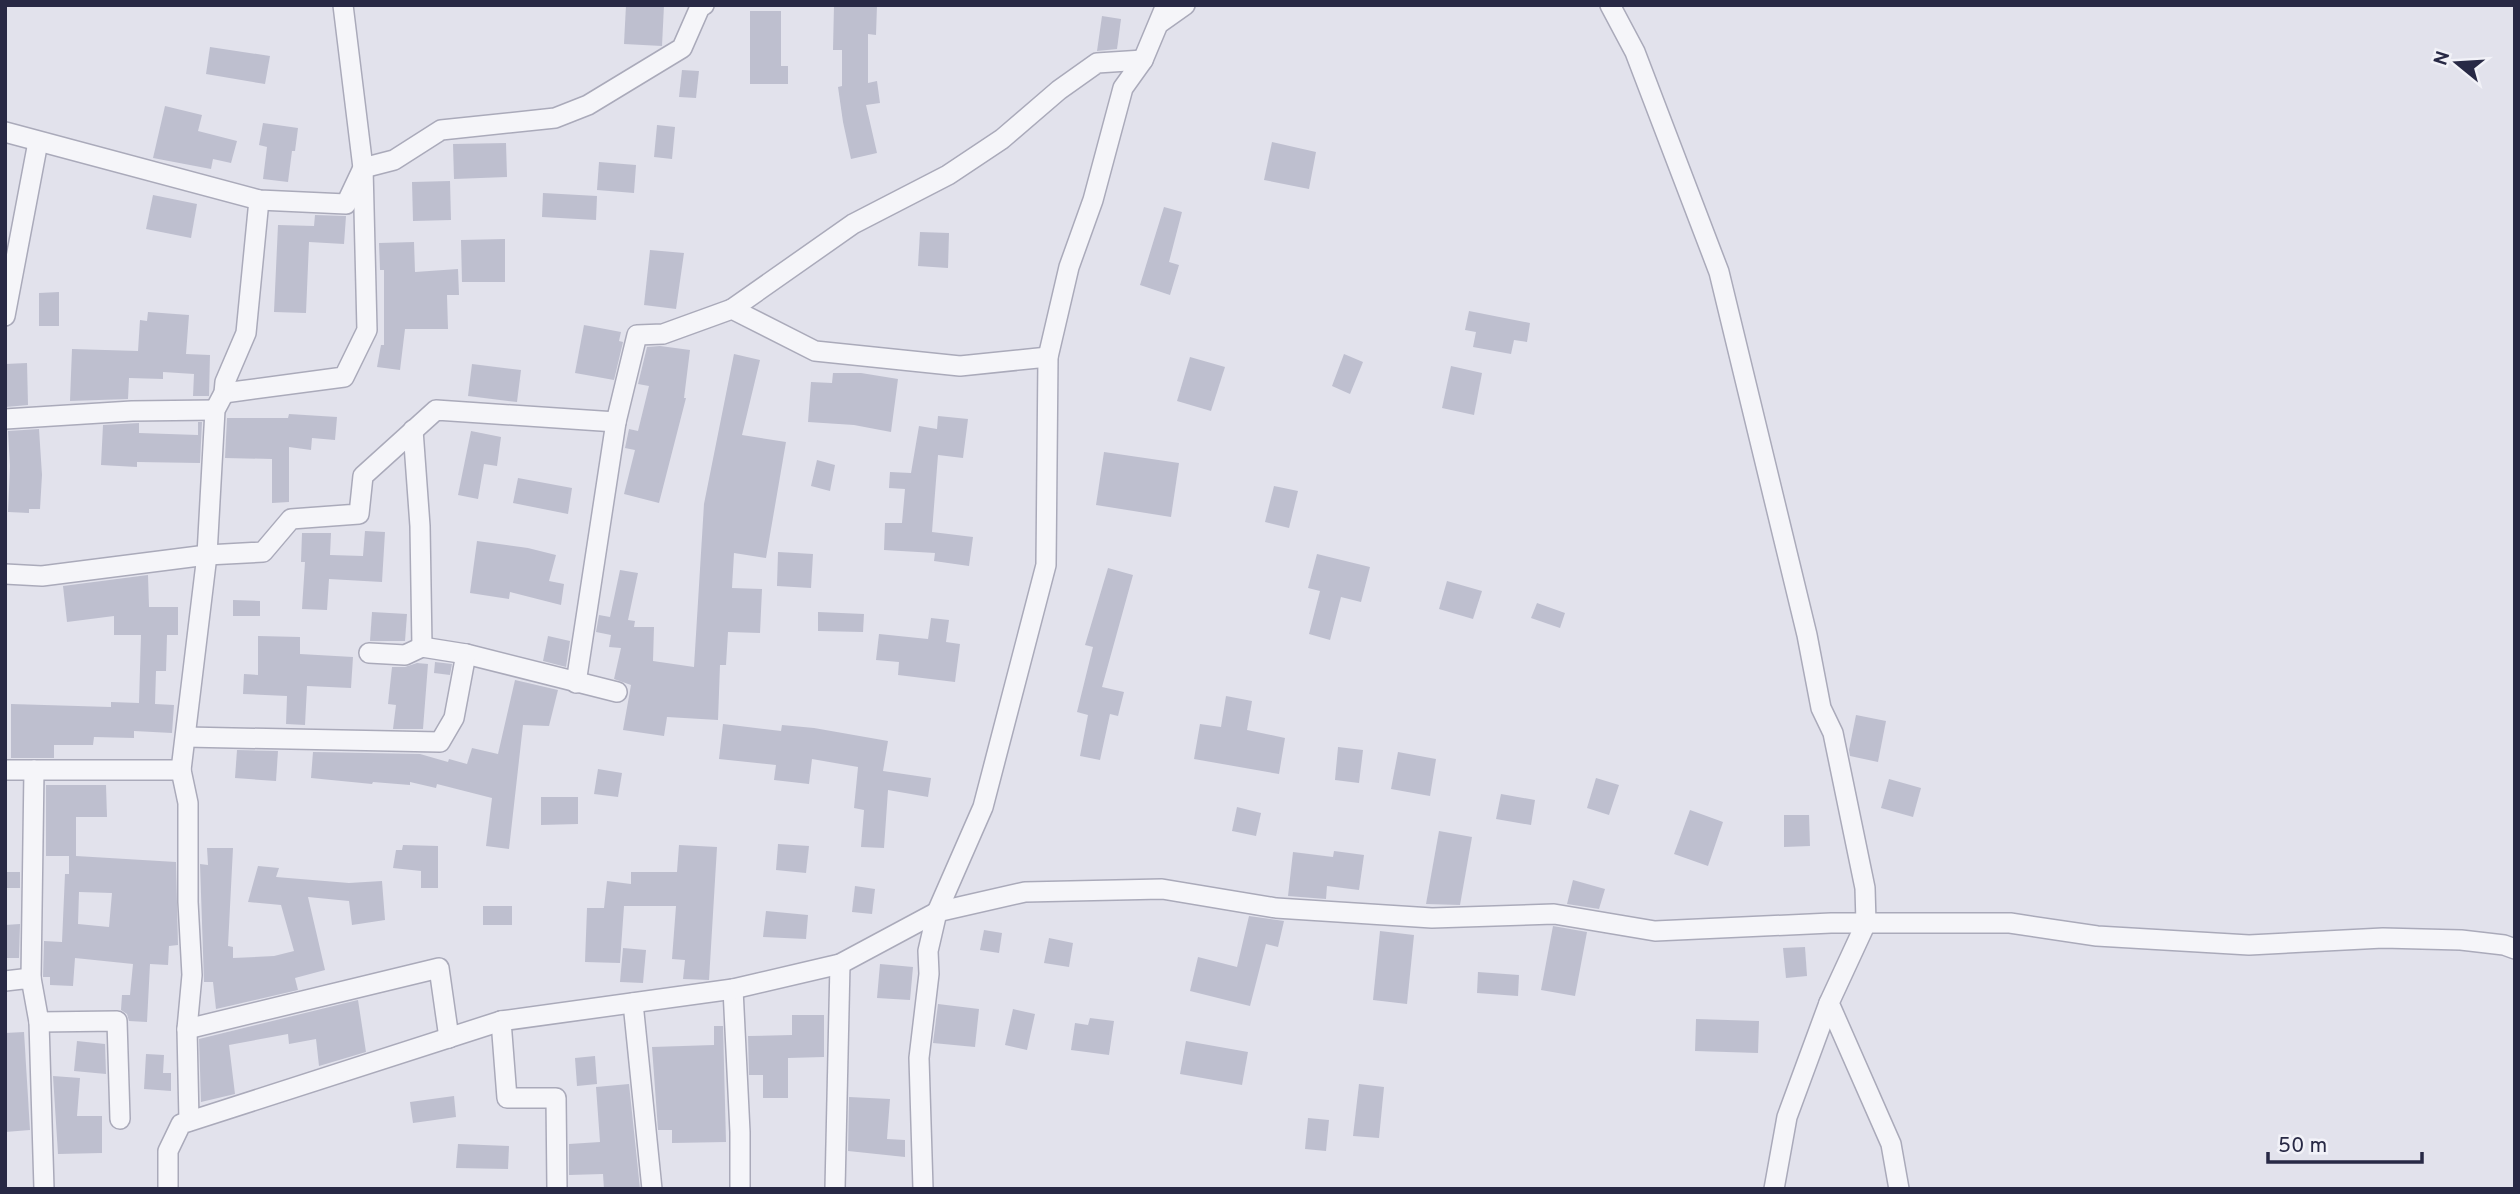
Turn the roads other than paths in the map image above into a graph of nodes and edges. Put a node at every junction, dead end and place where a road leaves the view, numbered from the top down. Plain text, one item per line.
1 (343, 5) edge
2 (704, 5) edge
3 (1185, 5) edge
4 (1610, 5) edge
5 (1163, 14) edge
6 (1143, 60) junction
7 (5, 132) edge
8 (38, 142) junction
9 (363, 168) junction
10 (259, 200) junction
11 (732, 309) junction
12 (5, 316) edge
13 (1048, 357) junction
14 (220, 402) junction
15 (5, 419) edge
16 (617, 422) junction
17 (413, 430) junction
18 (207, 555) junction
19 (5, 574) edge
20 (422, 647) junction
21 (369, 653) dead end
22 (466, 654) junction
23 (576, 683) junction
24 (617, 692) dead end
25 (186, 737) junction
26 (5, 770) edge
27 (34, 770) junction
28 (181, 770) junction
29 (937, 912) junction
30 (1866, 923) junction
31 (2515, 949) edge
32 (840, 964) junction
33 (31, 978) junction
34 (5, 981) edge
35 (733, 989) junction
36 (633, 1003) junction
37 (1829, 1003) junction
38 (501, 1021) junction
39 (39, 1022) junction
40 (187, 1029) junction
41 (449, 1038) junction
42 (120, 1119) dead end
43 (189, 1121) junction
44 (44, 1189) edge
45 (168, 1189) edge
46 (557, 1189) edge
47 (652, 1189) edge
48 (740, 1189) edge
49 (835, 1189) edge
50 (923, 1189) edge
51 (1774, 1189) edge
52 (1899, 1189) edge

1 - 9 street
2 - 9 street
3 - 5 street
4 - 30 street
5 - 6 street
6 - 11 street
6 - 13 street
7 - 8 street
8 - 10 street
8 - 12 street
9 - 10 street
9 - 14 street
10 - 14 street
11 - 13 street
11 - 16 street
13 - 29 street
14 - 15 street
14 - 18 street
16 - 17 street
16 - 23 street
17 - 18 street
17 - 20 street
18 - 19 street
18 - 25 street
20 - 21 street
20 - 22 street
22 - 23 street
22 - 25 street
23 - 24 street
25 - 28 street
26 - 27 street
27 - 28 street
27 - 33 street
28 - 40 street
29 - 30 street
29 - 32 street
29 - 50 street
30 - 31 street
30 - 37 street
32 - 35 street
32 - 49 street
33 - 34 street
33 - 39 street
35 - 36 street
35 - 48 street
36 - 38 street
36 - 47 street
37 - 51 street
37 - 52 street
38 - 41 street
38 - 46 street
39 - 42 street
39 - 44 street
40 - 41 street
40 - 43 street
41 - 43 street
43 - 45 street

